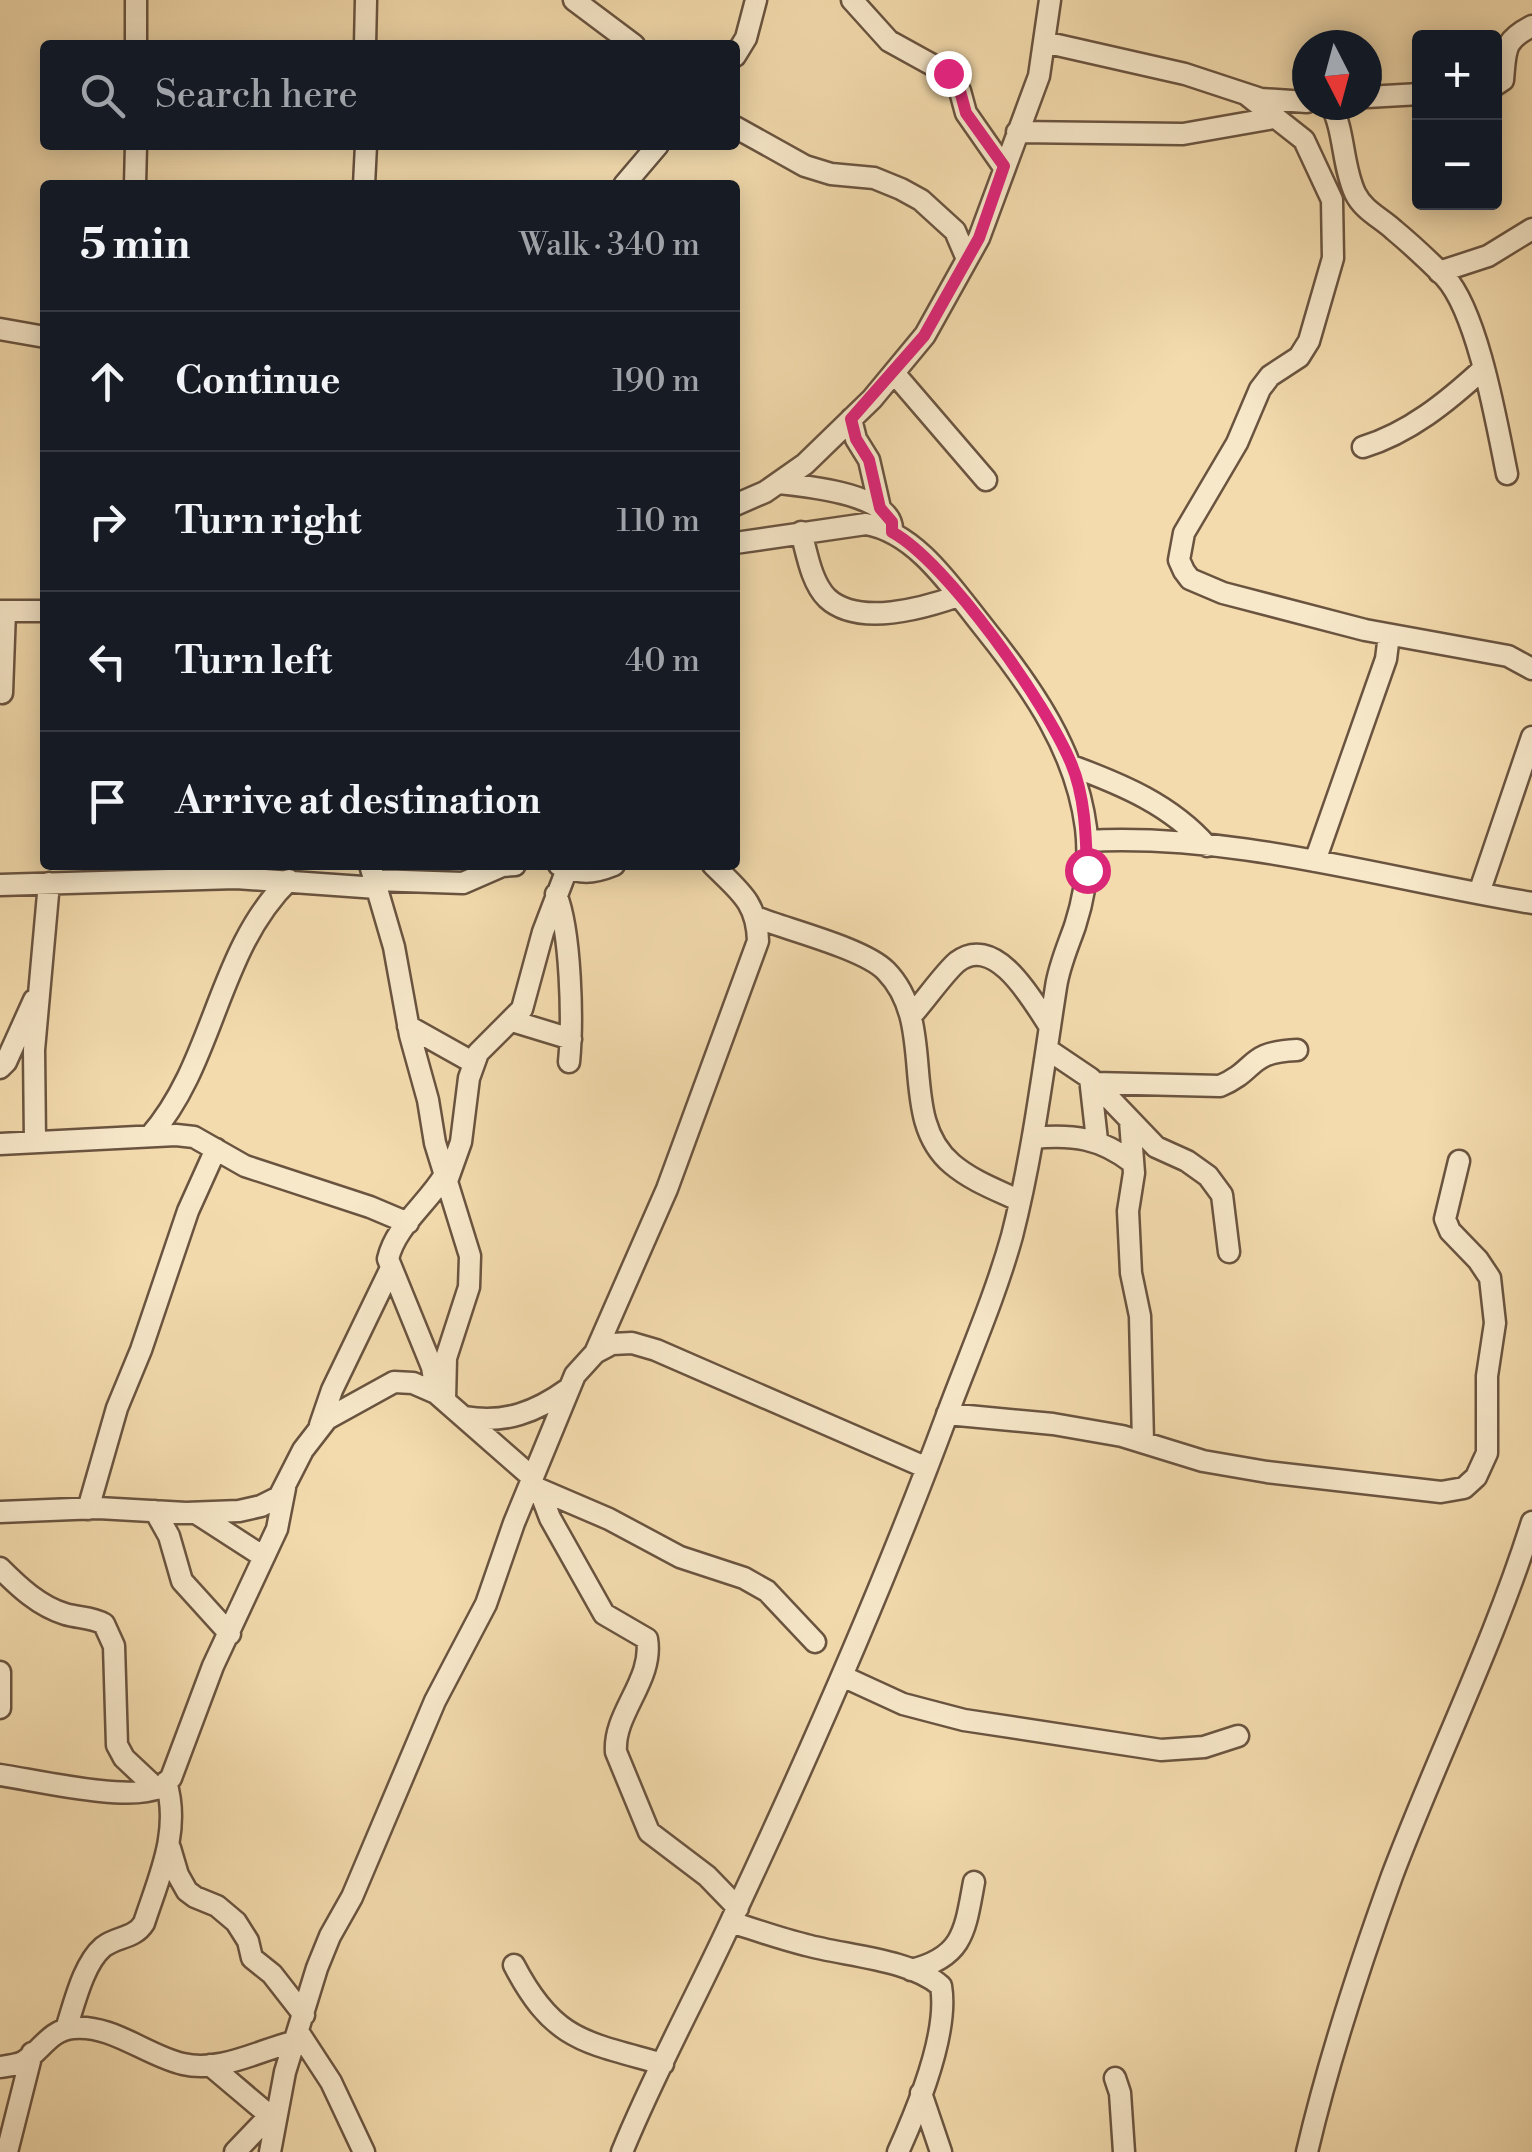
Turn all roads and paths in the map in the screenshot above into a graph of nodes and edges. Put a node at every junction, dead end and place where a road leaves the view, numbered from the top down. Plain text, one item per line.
1 (136, 0) edge
2 (366, 0) edge
3 (574, 0) edge
4 (756, 0) edge
5 (852, 0) edge
6 (1050, 0) edge
7 (1532, 26) edge
8 (136, 40) edge
9 (365, 40) edge
10 (627, 40) edge
11 (1044, 42) junction
12 (740, 48) edge
13 (1502, 81) edge
14 (1412, 94) edge
15 (1247, 95) junction
16 (1382, 96) edge
17 (1292, 101) edge
18 (1274, 118) junction
19 (1339, 120) edge
20 (740, 130) edge
21 (1018, 132) junction
22 (136, 150) edge
23 (366, 150) edge
24 (654, 150) edge
25 (1004, 166) junction
26 (135, 180) edge
27 (364, 180) edge
28 (628, 180) edge
29 (1532, 229) edge
30 (967, 259) junction
31 (1438, 272) junction
32 (0, 329) edge
33 (40, 336) edge
34 (1482, 369) junction
35 (894, 373) junction
36 (851, 419) junction
37 (1363, 447) dead end
38 (1507, 474) dead end
39 (986, 480) dead end
40 (778, 483) junction
41 (740, 502) edge
42 (880, 508) junction
43 (801, 532) junction
44 (892, 532) junction
45 (740, 542) edge
46 (958, 596) junction
47 (40, 611) edge
48 (2, 612) edge
49 (1389, 634) junction
50 (1532, 668) edge
51 (2, 693) edge
52 (1532, 737) edge
53 (1072, 766) junction
54 (1086, 841) junction
55 (1207, 846) junction
56 (1316, 860) junction
57 (493, 870) edge
58 (562, 870) edge
59 (718, 870) edge
60 (291, 875) edge
61 (52, 877) edge
62 (374, 878) edge
63 (0, 885) edge
64 (556, 894) junction
65 (1478, 894) junction
66 (1532, 903) edge
67 (758, 918) junction
68 (40, 990) junction
69 (911, 1016) junction
70 (512, 1021) junction
71 (408, 1026) junction
72 (1050, 1027) junction
73 (572, 1039) junction
74 (1046, 1049) junction
75 (1297, 1050) dead end
76 (570, 1062) dead end
77 (474, 1063) junction
78 (0, 1068) edge
79 (1092, 1080) junction
80 (1130, 1121) junction
81 (150, 1136) junction
82 (1033, 1138) junction
83 (1098, 1140) junction
84 (35, 1142) junction
85 (0, 1144) edge
86 (216, 1149) junction
87 (1459, 1161) dead end
88 (1133, 1163) junction
89 (445, 1180) junction
90 (1020, 1201) junction
91 (408, 1223) junction
92 (1229, 1252) dead end
93 (391, 1268) junction
94 (595, 1353) junction
95 (570, 1388) junction
96 (440, 1397) junction
97 (947, 1414) junction
98 (464, 1416) junction
99 (318, 1431) junction
100 (1142, 1442) junction
101 (927, 1468) junction
102 (534, 1484) junction
103 (285, 1488) junction
104 (88, 1508) junction
105 (0, 1512) edge
106 (155, 1512) junction
107 (196, 1513) junction
108 (1532, 1522) edge
109 (264, 1556) junction
110 (0, 1568) edge
111 (230, 1634) junction
112 (815, 1642) dead end
113 (0, 1672) edge
114 (842, 1676) junction
115 (0, 1708) edge
116 (1238, 1736) dead end
117 (0, 1776) edge
118 (161, 1786) junction
119 (169, 1844) junction
120 (974, 1882) dead end
121 (734, 1915) junction
122 (514, 1965) dead end
123 (911, 1970) junction
124 (66, 2029) junction
125 (300, 2030) junction
126 (32, 2053) junction
127 (663, 2064) junction
128 (210, 2066) junction
129 (0, 2067) edge
130 (1114, 2078) dead end
131 (921, 2094) junction
132 (273, 2112) junction
133 (7, 2152) edge
134 (235, 2152) edge
135 (270, 2152) edge
136 (364, 2152) edge
137 (622, 2152) edge
138 (898, 2152) edge
139 (941, 2152) edge
140 (1124, 2152) edge
141 (1307, 2152) edge

1 - 8 street
2 - 9 street
3 - 10 street
4 - 12 street
5 - 25 street
6 - 11 street
7 - 13 street
11 - 15 street
11 - 21 street
14 - 16 street
15 - 17 street
15 - 18 street
18 - 21 street
18 - 49 street
19 - 31 street
20 - 30 street
21 - 25 street
22 - 26 street
23 - 27 street
24 - 28 street
25 - 30 street
29 - 31 street
30 - 35 street
31 - 34 street
32 - 33 street
34 - 37 street
34 - 38 street
35 - 36 street
35 - 39 street
36 - 40 street
36 - 42 street
40 - 41 street
40 - 42 street
42 - 44 street
43 - 44 street
43 - 45 street
43 - 46 street
44 - 46 street
46 - 53 street
47 - 48 street
48 - 51 street
49 - 50 street
49 - 56 street
52 - 65 street
53 - 54 street
53 - 55 street
54 - 55 street
54 - 72 street
55 - 56 street
56 - 65 street
57 - 62 street
58 - 64 street
59 - 67 street
60 - 61 street
60 - 62 street
60 - 81 street
61 - 63 street
61 - 68 street
62 - 71 street
64 - 70 street
64 - 73 street
65 - 66 street
67 - 69 street
67 - 94 street
68 - 78 street
68 - 84 street
69 - 72 street
69 - 90 street
70 - 73 street
70 - 77 street
71 - 77 street
71 - 89 street
72 - 74 street
73 - 76 street
74 - 79 street
74 - 82 street
75 - 79 street
77 - 89 street
79 - 80 street
79 - 83 street
80 - 88 street
80 - 92 street
81 - 84 street
81 - 86 street
82 - 83 street
82 - 90 street
83 - 88 street
84 - 85 street
86 - 91 street
86 - 104 street
87 - 100 street
88 - 100 street
89 - 91 street
89 - 96 street
90 - 97 street
91 - 93 street
93 - 96 street
93 - 99 street
94 - 95 street
94 - 101 street
95 - 98 street
95 - 102 street
96 - 98 street
96 - 99 street
97 - 100 street
97 - 101 street
98 - 102 street
99 - 103 street
101 - 114 street
102 - 112 street
102 - 121 street
102 - 125 street
103 - 107 street
103 - 109 street
104 - 105 street
104 - 106 street
106 - 107 street
106 - 111 street
107 - 109 street
108 - 141 street
109 - 111 street
110 - 118 street
111 - 118 street
113 - 115 street
114 - 116 street
114 - 121 street
117 - 118 street
118 - 119 street
119 - 124 street
119 - 125 street
120 - 123 street
121 - 123 street
121 - 127 street
122 - 127 street
123 - 131 street
124 - 126 street
124 - 128 street
125 - 128 street
125 - 132 street
125 - 136 street
126 - 129 street
126 - 133 street
127 - 137 street
128 - 132 street
130 - 140 street
131 - 138 street
131 - 139 street
132 - 134 street
132 - 135 street

